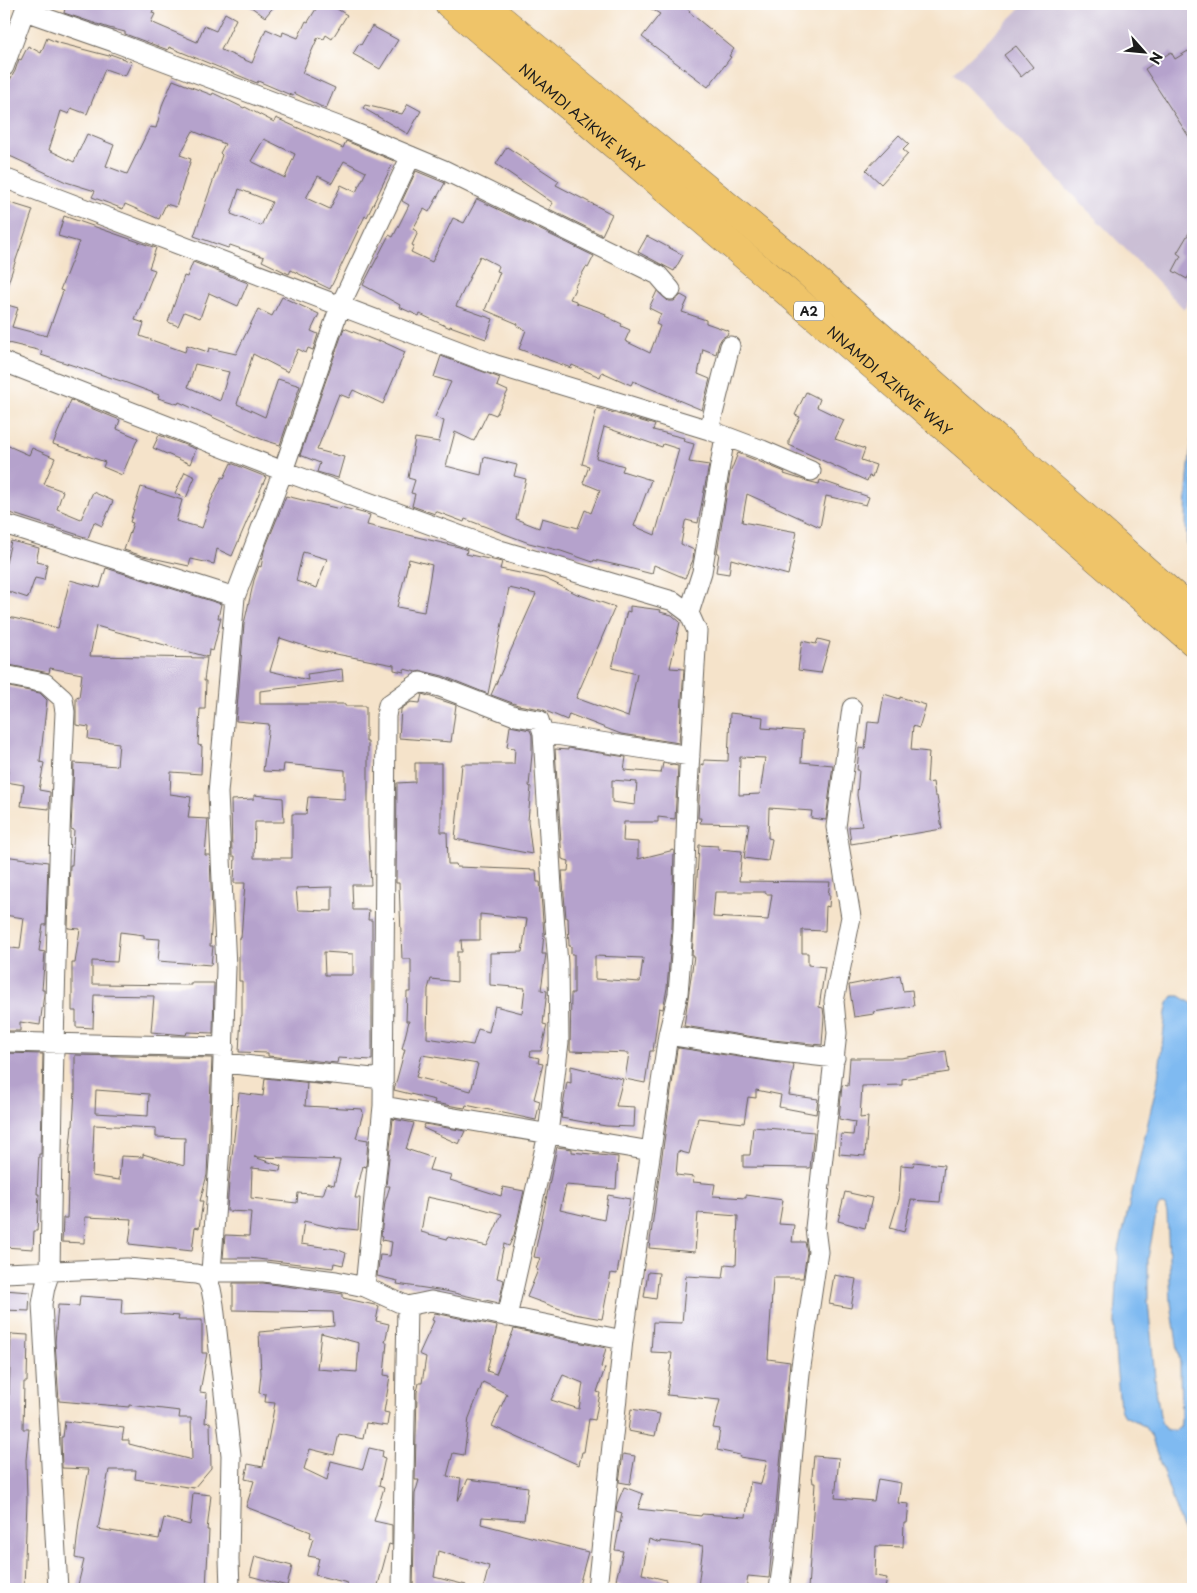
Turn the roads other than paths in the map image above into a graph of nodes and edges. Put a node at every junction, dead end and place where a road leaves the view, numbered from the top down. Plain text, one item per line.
1 (449, 4) edge
2 (482, 4) edge
3 (26, 8) edge
4 (4, 66) edge
5 (411, 156) junction
6 (4, 178) edge
7 (671, 290) dead end
8 (340, 306) junction
9 (730, 346) dead end
10 (4, 362) edge
11 (717, 433) junction
12 (283, 471) junction
13 (811, 471) dead end
14 (4, 524) edge
15 (235, 597) junction
16 (1181, 611) edge
17 (689, 614) junction
18 (1193, 642) edge
19 (4, 675) edge
20 (852, 708) dead end
21 (542, 733) junction
22 (690, 756) junction
23 (668, 1035) junction
24 (4, 1042) edge
25 (53, 1044) junction
26 (223, 1055) junction
27 (835, 1058) junction
28 (383, 1079) junction
29 (383, 1106) junction
30 (548, 1134) junction
31 (651, 1151) junction
32 (50, 1272) junction
33 (4, 1273) edge
34 (208, 1275) junction
35 (365, 1287) junction
36 (407, 1306) junction
37 (507, 1317) junction
38 (623, 1340) junction
39 (58, 1589) edge
40 (230, 1589) edge
41 (402, 1589) edge
42 (597, 1589) edge
43 (778, 1589) edge

1 - 16 highway, NNAMDI AZIKWE WAY / A2
2 - 16 highway, NNAMDI AZIKWE WAY / A2
3 - 4 street
3 - 5 street
5 - 7 street
5 - 8 street
6 - 8 street
8 - 11 street
8 - 12 street
9 - 11 street
10 - 12 street
11 - 13 street
11 - 17 street
12 - 15 street
12 - 17 street
14 - 15 street
15 - 26 street
16 - 18 highway, NNAMDI AZIKWE WAY / A2
17 - 22 street
19 - 25 street
20 - 27 street
21 - 22 street
21 - 28 street
21 - 30 street
22 - 23 street
23 - 27 street
23 - 31 street
24 - 25 street
25 - 26 street
25 - 32 street
26 - 28 street
26 - 34 street
27 - 43 street
28 - 29 street
29 - 30 street
29 - 35 street
30 - 31 street
30 - 37 street
31 - 38 street
32 - 33 street
32 - 34 street
32 - 39 street
34 - 35 street
34 - 40 street
35 - 36 street
36 - 37 street
36 - 41 street
37 - 38 street
38 - 42 street

